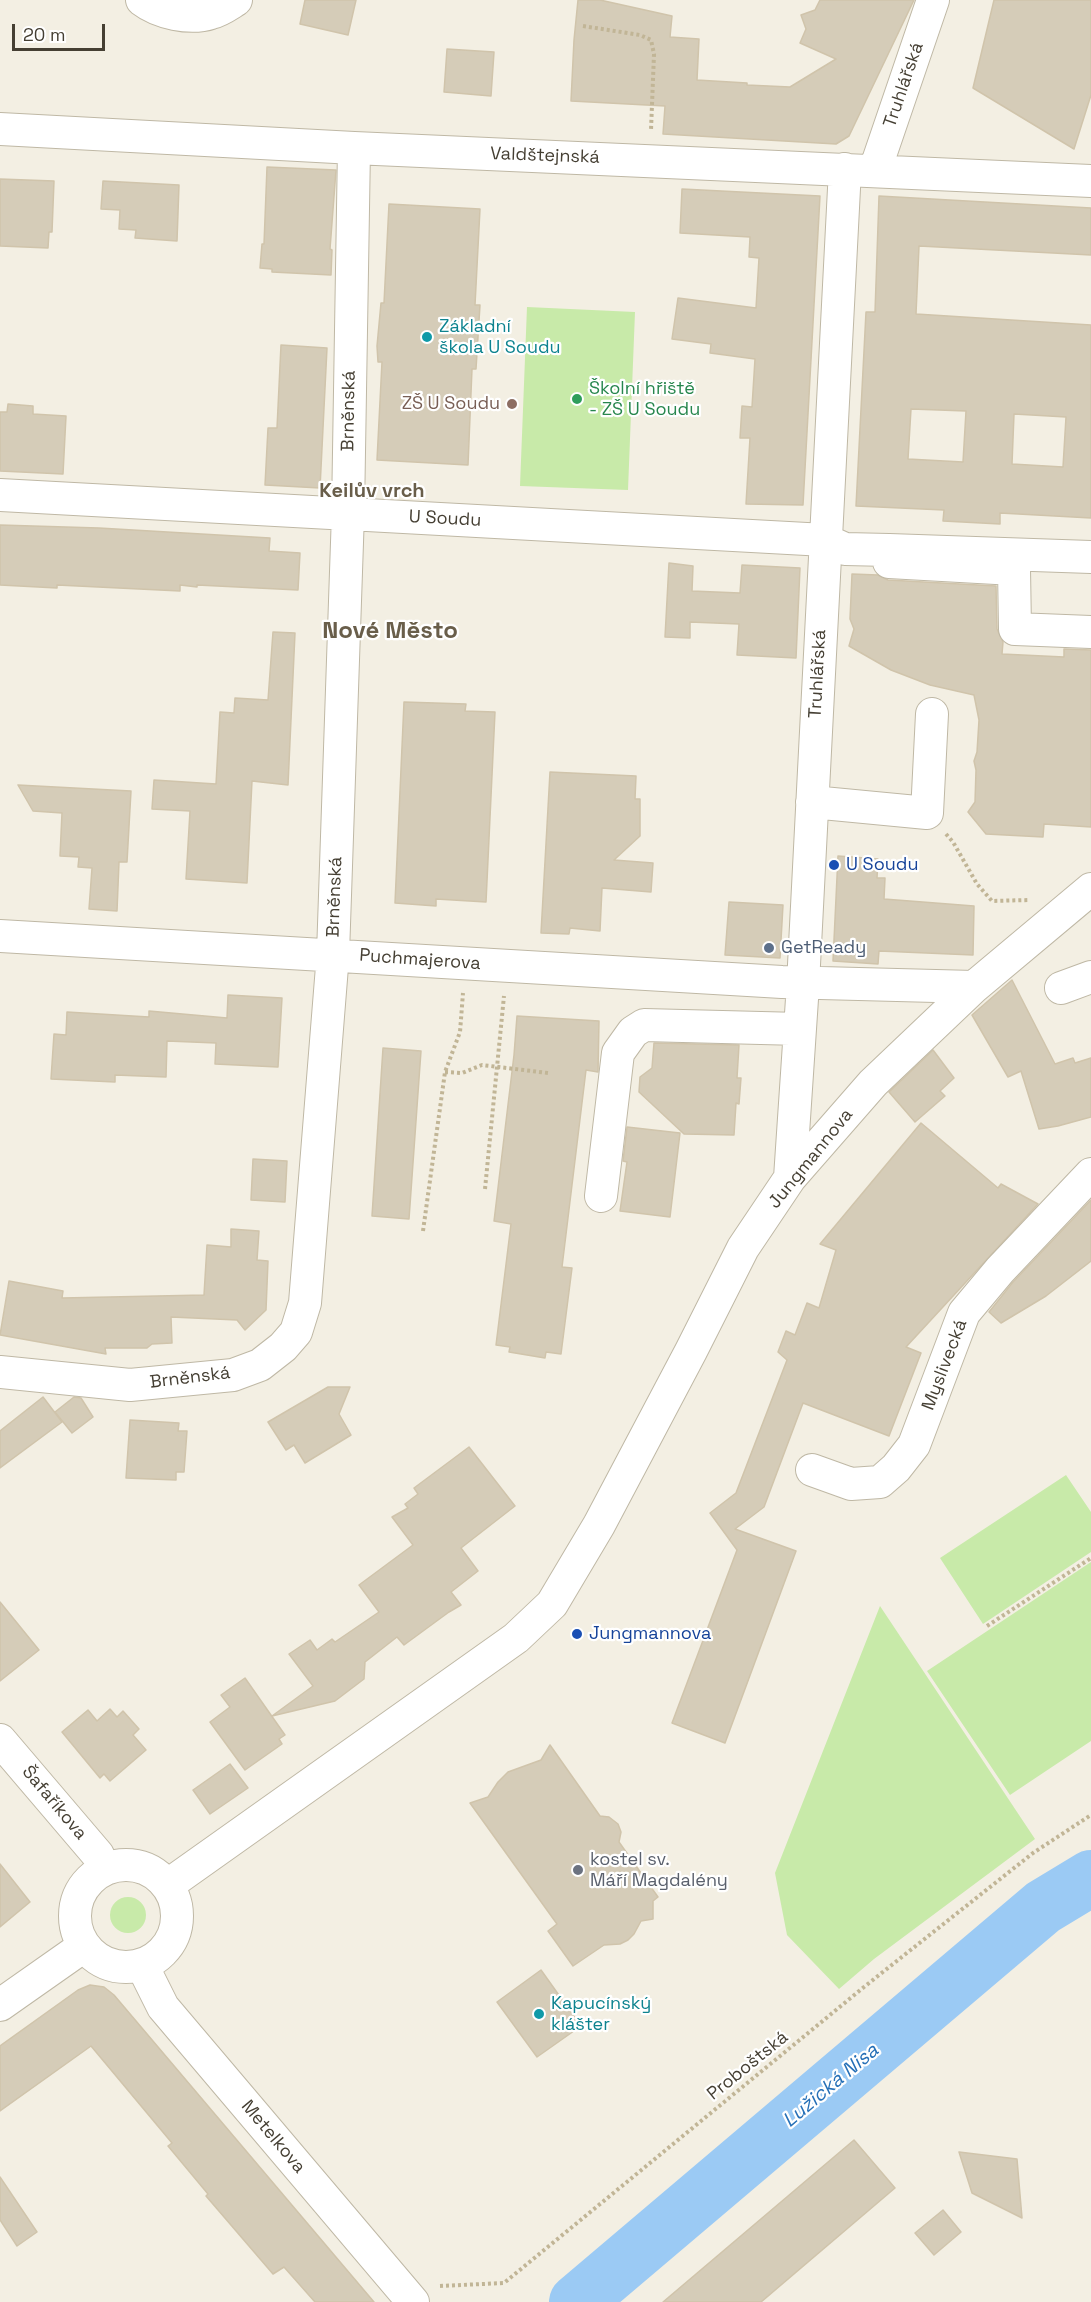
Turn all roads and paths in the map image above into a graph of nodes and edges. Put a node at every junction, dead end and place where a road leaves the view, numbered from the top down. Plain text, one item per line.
1 (142, 0) edge
2 (236, 0) edge
3 (933, 0) edge
4 (583, 26) dead end
5 (0, 129) edge
6 (354, 148) junction
7 (650, 160) junction
8 (860, 170) junction
9 (1091, 181) edge
10 (0, 495) edge
11 (348, 513) junction
12 (825, 540) junction
13 (889, 550) junction
14 (1091, 557) edge
15 (1091, 632) edge
16 (932, 714) dead end
17 (812, 802) junction
18 (927, 813) junction
19 (1086, 894) edge
20 (0, 936) edge
21 (333, 954) junction
22 (466, 963) junction
23 (506, 965) junction
24 (1091, 977) edge
25 (803, 984) junction
26 (974, 987) junction
27 (1061, 988) dead end
28 (800, 1029) junction
29 (497, 1067) junction
30 (445, 1072) junction
31 (548, 1073) dead end
32 (1091, 1174) edge
33 (790, 1178) junction
34 (485, 1189) dead end
35 (601, 1196) dead end
36 (423, 1231) dead end
37 (0, 1372) edge
38 (812, 1470) dead end
39 (1091, 1558) edge
40 (987, 1626) dead end
41 (0, 1740) edge
42 (1091, 1815) edge
43 (104, 1869) junction
44 (168, 1885) junction
45 (84, 1946) junction
46 (142, 1965) junction
47 (0, 2005) edge
48 (411, 2300) edge

1 - 2 street
3 - 8 street, Truhlářská
4 - 7 path
5 - 6 street, Valdštejnská
6 - 7 street, Valdštejnská
6 - 11 street, Brněnská
7 - 8 street, Valdštejnská
8 - 9 street, Valdštejnská
8 - 12 street, Truhlářská
10 - 11 street, U Soudu
11 - 12 street, U Soudu
11 - 21 street, Brněnská
12 - 13 street, U Soudu
12 - 17 street, Truhlářská
13 - 14 street, U Soudu
13 - 15 street
16 - 18 street
17 - 18 street
17 - 25 street, Truhlářská
18 - 19 path
19 - 26 street, Jungmannova
20 - 21 street, Puchmajerova
21 - 22 street, Puchmajerova
21 - 37 street, Brněnská
22 - 23 street, Puchmajerova
22 - 30 path
23 - 25 street, Puchmajerova
23 - 29 path
24 - 27 street
25 - 26 street
25 - 28 street, Truhlářská
26 - 33 street, Jungmannova
28 - 33 street, Truhlářská
28 - 35 street
29 - 30 path
29 - 31 path
29 - 34 path
30 - 36 path
32 - 38 street, Myslivecká
33 - 44 street, Jungmannova
39 - 40 path
41 - 43 street, Šafaříkova
42 - 48 path, Proboštská
43 - 44 street
43 - 45 street
44 - 46 street
45 - 46 street
45 - 47 street
46 - 48 street, Metelkova

